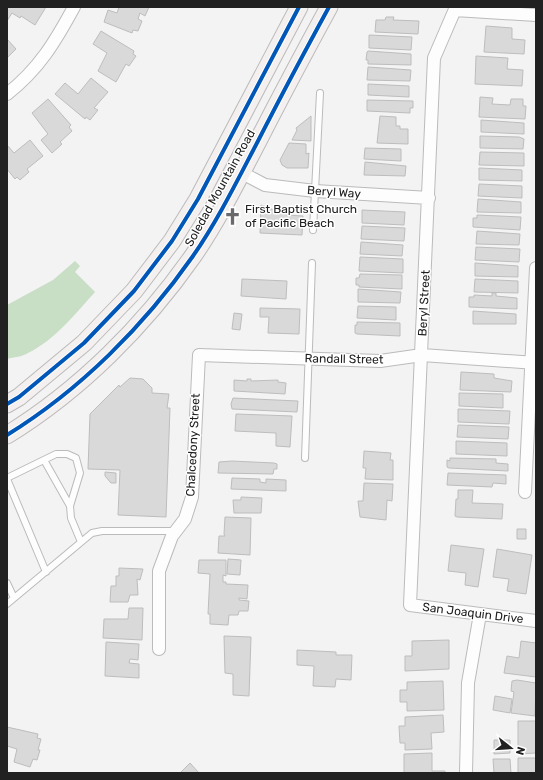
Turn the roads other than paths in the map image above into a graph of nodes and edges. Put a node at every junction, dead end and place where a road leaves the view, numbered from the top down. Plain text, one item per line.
1 (74, 7) edge
2 (299, 7) edge
3 (329, 7) edge
4 (456, 8) edge
5 (536, 15) edge
6 (320, 93) dead end
7 (7, 94) edge
8 (218, 161) junction
9 (242, 173) junction
10 (315, 191) junction
11 (429, 198) junction
12 (313, 230) dead end
13 (312, 263) dead end
14 (536, 268) edge
15 (198, 355) joint
16 (422, 355) junction
17 (308, 359) junction
18 (534, 362) edge
19 (7, 404) edge
20 (7, 435) edge
21 (305, 458) dead end
22 (44, 460) junction
23 (7, 479) edge
24 (526, 492) dead end
25 (70, 506) junction
26 (175, 531) junction
27 (81, 542) junction
28 (46, 572) junction
29 (7, 582) edge
30 (14, 598) junction
31 (7, 604) edge
32 (410, 604) joint
33 (480, 614) junction
34 (536, 621) edge
35 (159, 649) dead end
36 (466, 773) edge

1 - 7 street
2 - 8 main road, Soledad Mountain Road
3 - 9 main road, Soledad Mountain Road
4 - 5 street
4 - 11 street, Beryl Street
6 - 10 lane
8 - 9 main road
8 - 19 main road, Soledad Mountain Road
9 - 10 street, Beryl Way
9 - 20 main road, Soledad Mountain Road
10 - 11 street, Beryl Way
10 - 12 lane
11 - 16 street, Beryl Street
13 - 17 lane
14 - 18 street
15 - 17 street, Randall Street
15 - 26 street, Chalcedony Street
16 - 17 street, Randall Street
16 - 18 street, Randall Street
16 - 32 street, Beryl Street
17 - 21 lane
18 - 24 street
22 - 23 lane
22 - 25 lane
22 - 25 lane
23 - 28 lane
25 - 27 lane
26 - 27 lane
26 - 35 street, Chalcedony Street
27 - 28 lane
28 - 30 lane
29 - 30 lane
30 - 31 lane
32 - 33 street, San Joaquin Drive
33 - 34 street, San Joaquin Drive
33 - 36 street

